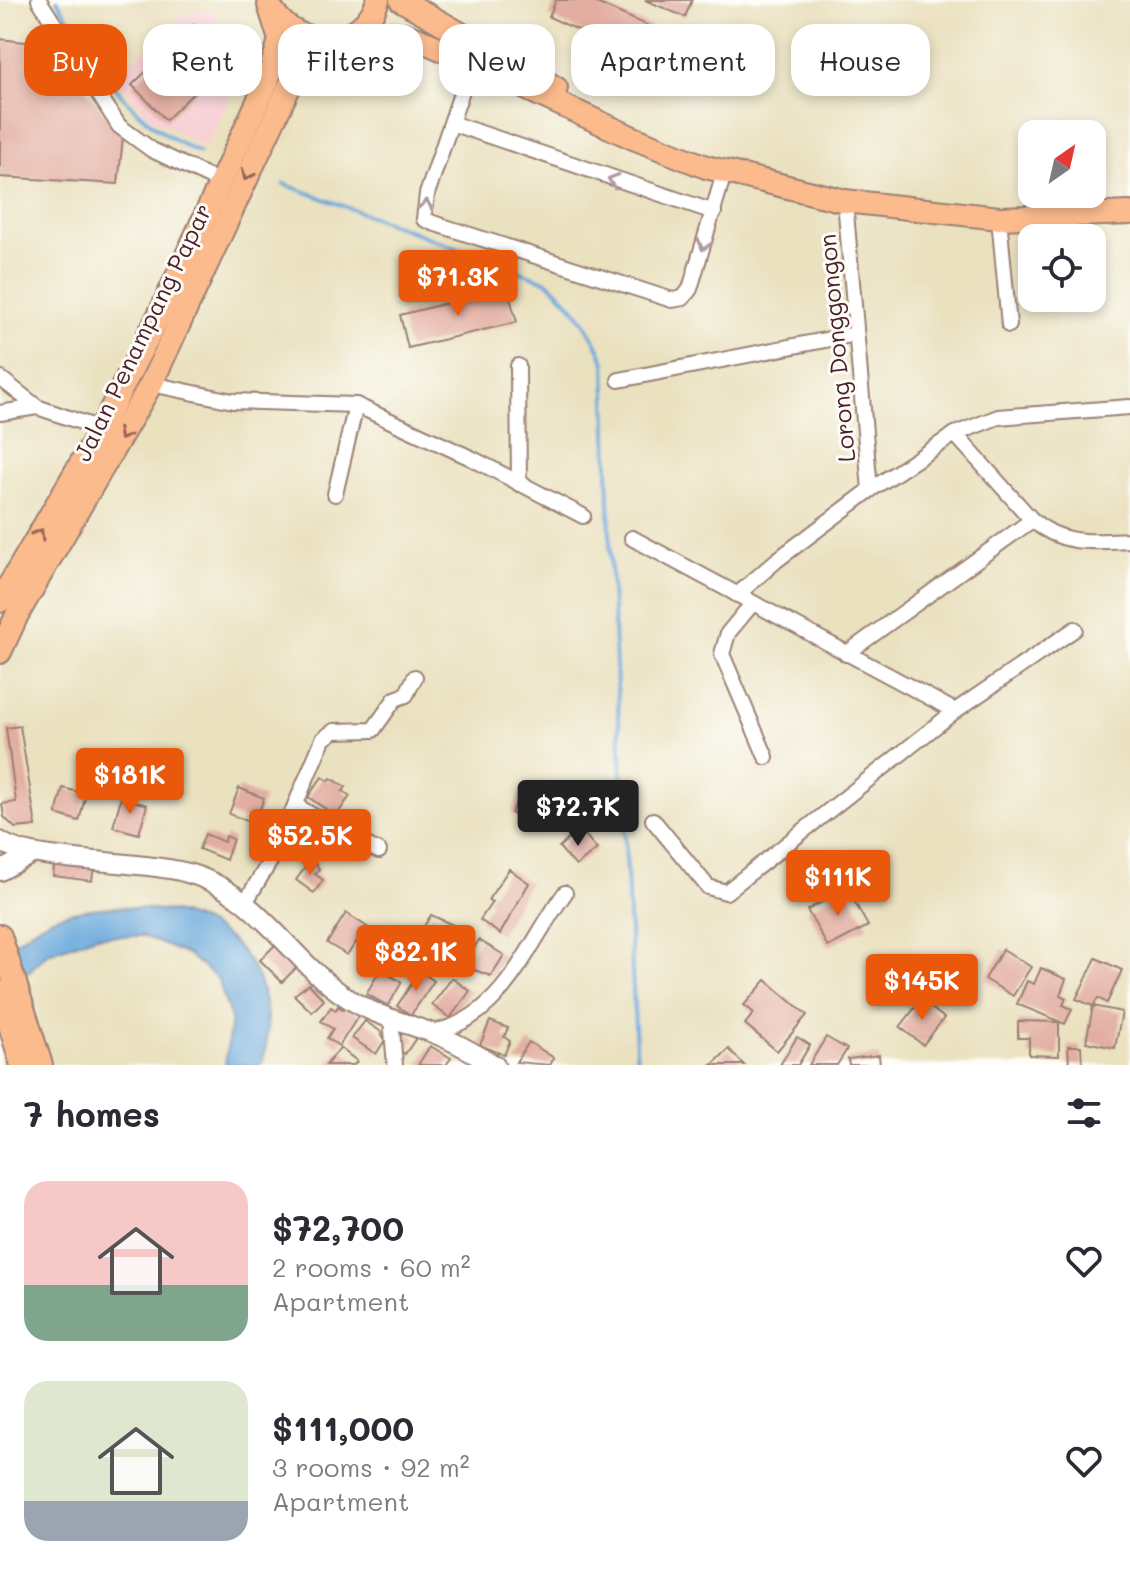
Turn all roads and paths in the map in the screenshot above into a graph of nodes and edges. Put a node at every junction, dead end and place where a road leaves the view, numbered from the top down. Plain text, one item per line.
1 (39, 0) edge
2 (378, 0) edge
3 (401, 0) edge
4 (263, 2) edge
5 (282, 24) edge
6 (363, 24) edge
7 (439, 57) edge
8 (285, 96) edge
9 (462, 96) edge
10 (541, 96) edge
11 (454, 124) junction
12 (267, 133) junction
13 (723, 169) junction
14 (218, 181) junction
15 (845, 201) junction
16 (714, 212) junction
17 (1130, 213) edge
18 (999, 218) junction
19 (1009, 325) dead end
20 (856, 334) junction
21 (518, 366) dead end
22 (0, 378) edge
23 (619, 380) dead end
24 (151, 384) junction
25 (356, 405) junction
26 (37, 407) junction
27 (1130, 407) edge
28 (0, 413) edge
29 (101, 429) junction
30 (955, 434) junction
31 (519, 484) junction
32 (870, 490) junction
33 (335, 494) dead end
34 (583, 516) dead end
35 (1032, 520) junction
36 (632, 538) dead end
37 (1130, 540) edge
38 (737, 595) junction
39 (0, 601) edge
40 (752, 604) junction
41 (1075, 629) dead end
42 (0, 652) edge
43 (846, 654) junction
44 (415, 677) dead end
45 (955, 711) junction
46 (766, 757) dead end
47 (295, 805) junction
48 (653, 820) dead end
49 (0, 841) edge
50 (379, 851) dead end
51 (32, 854) junction
52 (0, 871) edge
53 (565, 893) dead end
54 (246, 901) junction
55 (0, 936) edge
56 (0, 992) edge
57 (17, 1015) junction
58 (391, 1019) junction
59 (432, 1033) junction
60 (22, 1065) edge
61 (41, 1065) edge
62 (395, 1065) edge
63 (495, 1065) edge

1 - 14 street
2 - 6 main road
3 - 13 main road
4 - 5 main road
4 - 14 main road, Jalan Penampang Papar
7 - 12 main road
8 - 12 main road, Jalan Penampang Papar
9 - 11 street
10 - 13 main road
16 -> 11 street
16 -> 11 street
12 -> 24 main road, Jalan Penampang Papar
13 - 15 main road
13 - 16 street
14 - 29 main road, Jalan Penampang Papar
15 - 18 main road
15 - 20 street, Lorong Donggongon
17 - 18 main road
18 - 19 street
20 - 23 street
20 - 32 street, Lorong Donggongon
21 - 31 street
22 - 26 street
24 - 25 street
24 -> 42 main road, Jalan Penampang Papar
25 - 31 street
25 - 33 street
26 - 28 street
26 - 29 street
27 - 30 street
39 -> 29 main road, Jalan Penampang Papar
30 - 32 street
30 - 35 street
31 - 34 street
32 - 38 street
35 - 37 street
35 - 43 street
36 - 38 street
38 - 40 street
40 - 43 street
40 - 46 street
41 - 45 street
43 - 45 street
44 - 47 street
45 - 48 street
47 - 50 street
47 - 54 street
49 - 51 street
51 - 52 street
51 - 54 street
53 - 59 street
54 - 58 street
55 - 57 main road
56 - 57 main road
57 - 60 main road
57 - 61 main road
58 - 59 street
58 - 62 street
59 - 63 street

